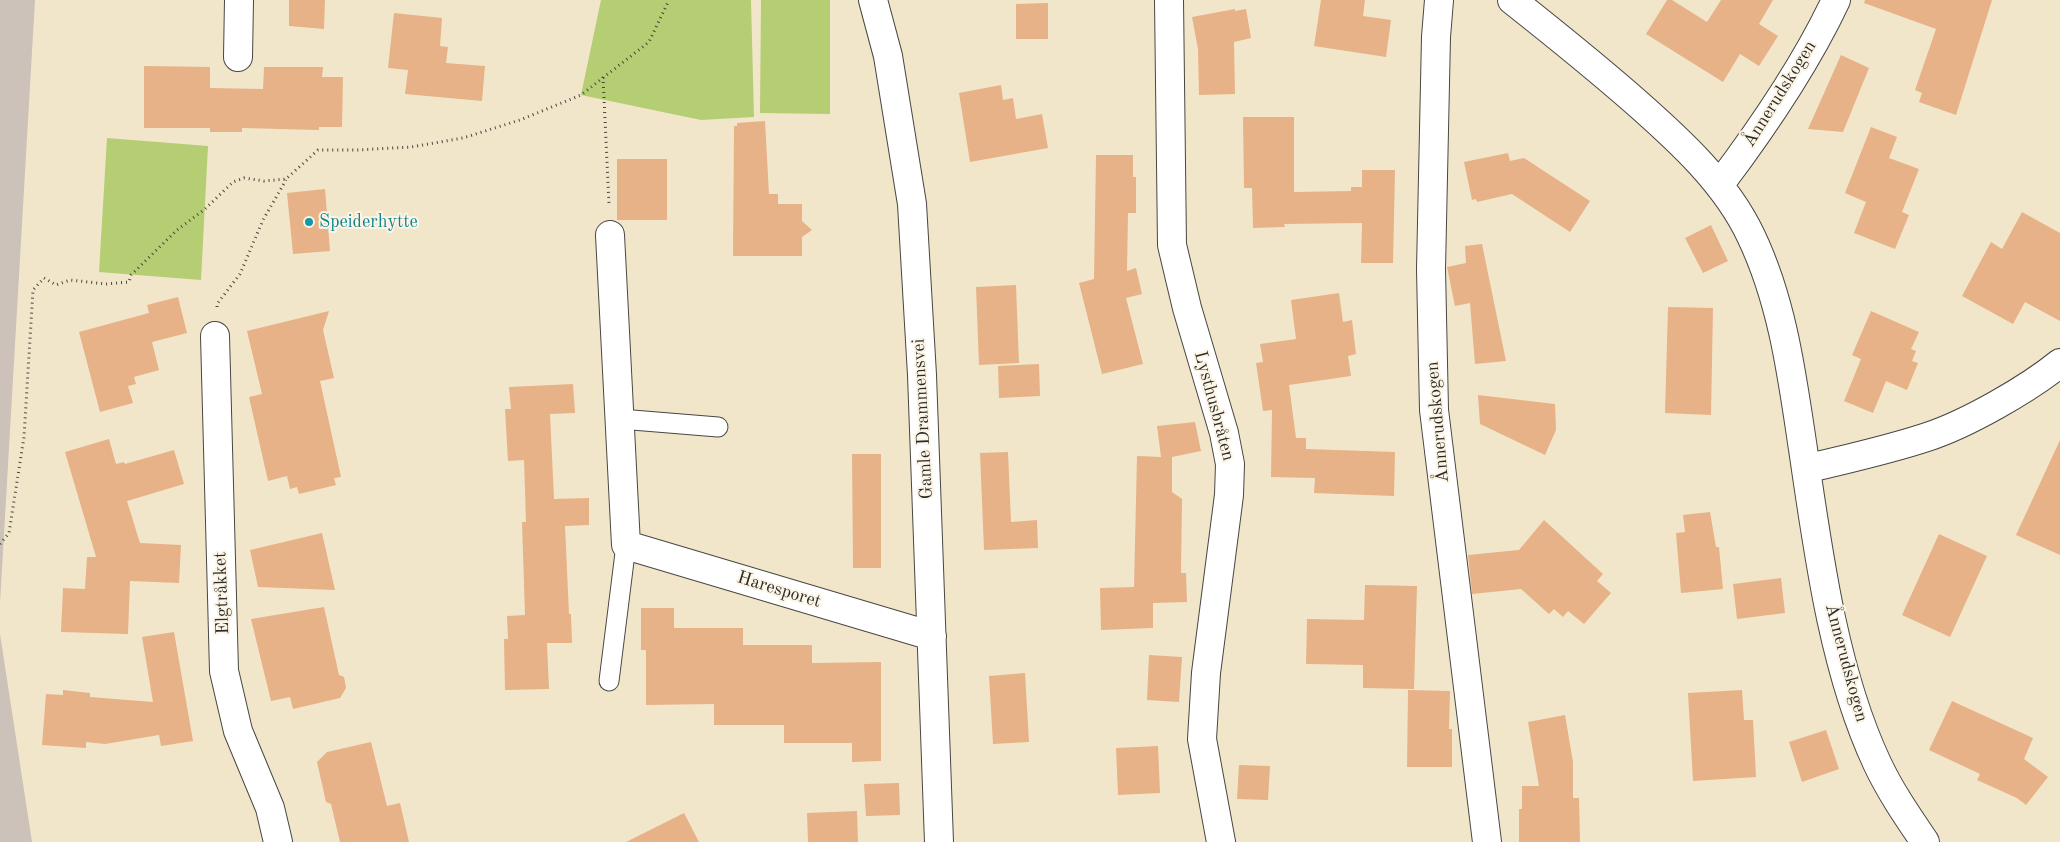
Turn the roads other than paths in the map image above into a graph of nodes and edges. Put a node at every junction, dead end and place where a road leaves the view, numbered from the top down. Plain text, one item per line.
1 (239, 0) edge
2 (873, 0) edge
3 (1169, 0) edge
4 (1439, 0) edge
5 (1512, 0) edge
6 (1836, 0) edge
7 (238, 57) dead end
8 (1720, 184) junction
9 (610, 235) road end
10 (215, 336) road end
11 (2060, 363) edge
12 (620, 419) junction
13 (718, 426) dead end
14 (1806, 470) junction
15 (626, 545) junction
16 (932, 636) junction
17 (610, 681) dead end
18 (278, 842) edge
19 (939, 842) edge
20 (1221, 842) edge
21 (1487, 842) edge
22 (1925, 842) edge

1 - 7 street
2 - 16 street, Gamle Drammensvei
3 - 20 street, Lysthusbråten
4 - 21 street, Ånnerudskogen
5 - 8 street, Ånnerudskogen
6 - 8 street, Ånnerudskogen
8 - 14 street, Ånnerudskogen
9 - 12 street
10 - 18 street, Elgtråkket
11 - 14 street
12 - 13 lane
12 - 15 street
14 - 22 street, Ånnerudskogen
15 - 16 street, Haresporet
15 - 17 lane
16 - 19 street, Gamle Drammensvei

